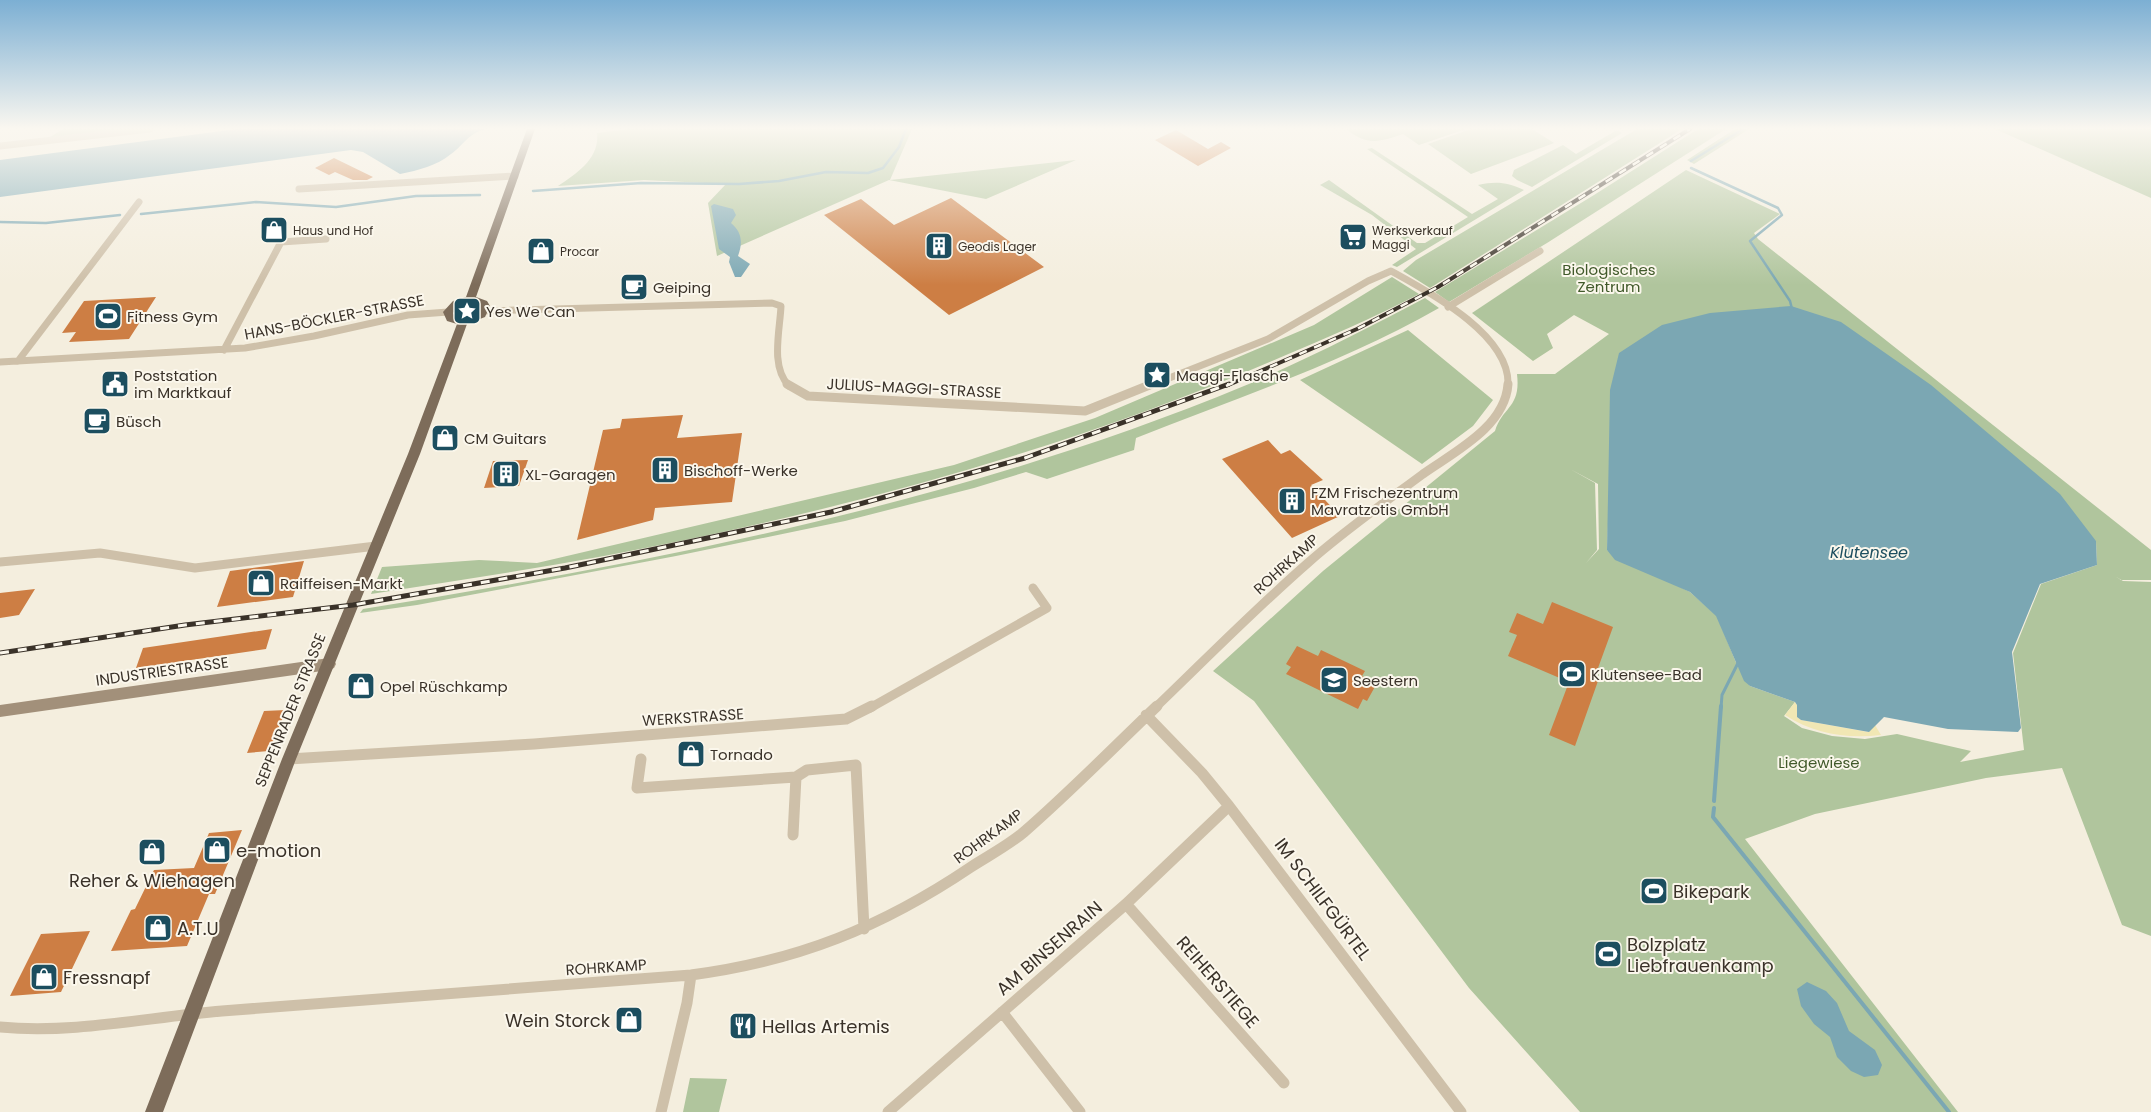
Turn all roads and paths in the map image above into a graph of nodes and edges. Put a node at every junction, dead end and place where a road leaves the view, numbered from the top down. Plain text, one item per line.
1 (434, 181) edge
2 (514, 181) edge
3 (299, 189) dead end
4 (139, 202) dead end
5 (326, 239) dead end
6 (1540, 252) dead end
7 (1391, 271) joint
8 (470, 300) junction
9 (1448, 307) junction
10 (484, 311) junction
11 (448, 312) junction
12 (462, 322) junction
13 (224, 350) junction
14 (18, 361) junction
15 (0, 362) edge
16 (376, 546) junction
17 (0, 562) edge
18 (1033, 588) dead end
19 (328, 664) junction
20 (0, 711) edge
21 (1146, 715) junction
22 (290, 759) junction
23 (641, 759) dead end
24 (796, 777) junction
25 (1229, 806) junction
26 (793, 835) dead end
27 (1126, 904) junction
28 (864, 928) junction
29 (692, 975) junction
30 (1002, 1012) junction
31 (192, 1013) junction
32 (0, 1027) edge
33 (1284, 1083) dead end
34 (154, 1112) edge
35 (660, 1112) edge
36 (888, 1112) edge
37 (1080, 1112) edge
38 (1461, 1112) edge

1 - 3 street
2 - 8 main road
4 - 14 street
5 - 13 street, HANS-BÖCKLER-STRASSE
6 - 9 street
7 - 9 street, ROHRKAMP
7 - 10 street, JULIUS-MAGGI-STRASSE
8 - 10 main road
8 - 11 main road
9 - 21 street, ROHRKAMP
10 - 12 main road
11 - 12 main road
11 - 13 street, HANS-BÖCKLER-STRASSE
12 - 16 main road, SEPPENRADER STRASSE
13 - 14 street, HANS-BÖCKLER-STRASSE
14 - 15 street, HANS-BÖCKLER-STRASSE
16 - 17 street
16 - 19 main road, SEPPENRADER STRASSE
18 - 22 street, WERKSTRASSE
19 - 20 street, INDUSTRIESTRASSE
19 - 22 main road, SEPPENRADER STRASSE
21 - 25 street, IM SCHILFGÜRTEL
21 - 28 street, ROHRKAMP
22 - 31 main road, SEPPENRADER STRASSE
23 - 24 street
24 - 26 street
24 - 28 street
25 - 27 street, AM BINSENRAIN
25 - 38 street, IM SCHILFGÜRTEL
27 - 30 street, AM BINSENRAIN
27 - 33 street, REIHERSTIEGE
28 - 29 street, ROHRKAMP
29 - 31 street, ROHRKAMP
29 - 35 street
30 - 36 street, AM BINSENRAIN
30 - 37 street
31 - 32 street, ROHRKAMP
31 - 34 main road, SEPPENRADER STRASSE

